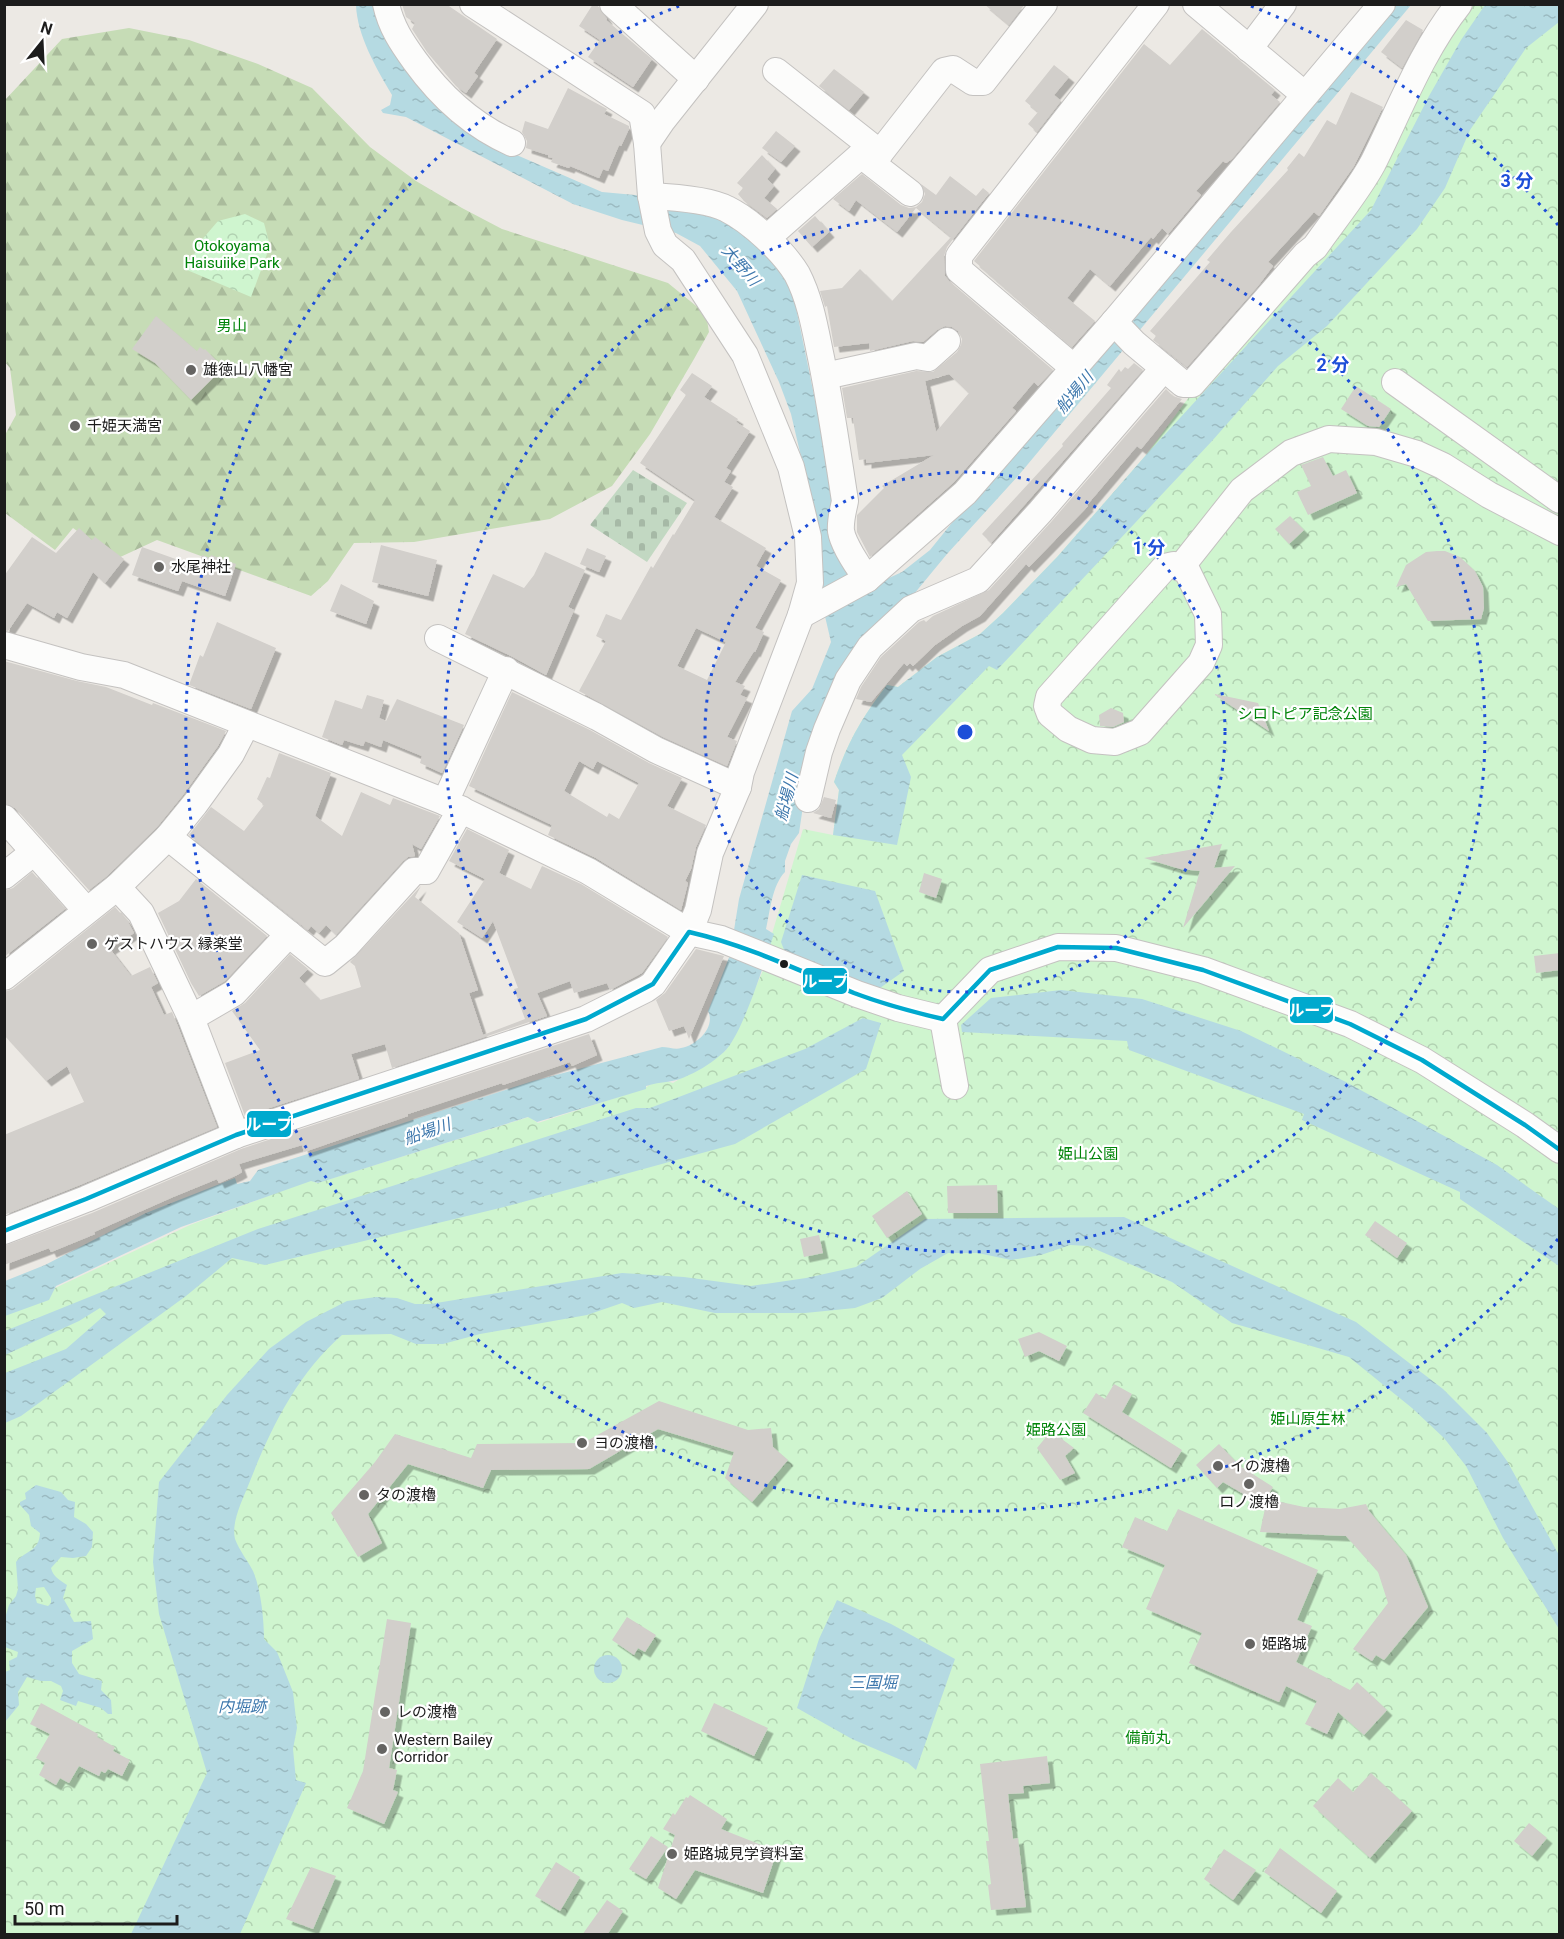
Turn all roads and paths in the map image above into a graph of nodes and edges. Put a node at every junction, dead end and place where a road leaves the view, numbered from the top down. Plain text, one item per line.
1 (386, 4) edge
2 (472, 4) edge
3 (756, 4) edge
4 (1044, 4) edge
5 (1156, 4) edge
6 (1196, 4) edge
7 (1283, 4) edge
8 (1382, 4) edge
9 (1459, 4) edge
10 (613, 5) edge
11 (1249, 49) junction
12 (776, 71) dead end
13 (696, 79) junction
14 (1305, 95) junction
15 (512, 143) dead end
16 (647, 143) junction
17 (870, 154) junction
18 (910, 194) dead end
19 (651, 196) junction
20 (767, 238) junction
21 (1114, 322) junction
22 (946, 341) dead end
23 (1074, 368) junction
24 (1164, 368) junction
25 (825, 376) junction
26 (1395, 382) dead end
27 (1560, 500) edge
28 (1560, 532) edge
29 (1181, 567) junction
30 (867, 579) junction
31 (801, 615) junction
32 (438, 638) dead end
33 (4, 645) edge
34 (506, 670) junction
35 (246, 725) junction
36 (738, 788) junction
37 (808, 799) dead end
38 (453, 806) junction
39 (4, 818) edge
40 (168, 837) junction
41 (34, 852) junction
42 (4, 876) edge
43 (117, 887) junction
44 (86, 910) junction
45 (689, 932) junction
46 (289, 934) junction
47 (4, 977) edge
48 (191, 1018) junction
49 (943, 1019) junction
50 (955, 1086) dead end
51 (236, 1135) junction
52 (1560, 1150) edge
53 (4, 1231) edge

1 - 15 street
2 - 16 street
3 - 13 street
4 - 17 street
5 - 23 street
6 - 11 street
7 - 11 street
8 - 14 street
9 - 24 street
10 - 13 street
11 - 14 street
12 - 17 street
13 - 16 street
14 - 21 street
16 - 19 street
17 - 18 street
17 - 20 street
19 - 20 street
19 - 31 street
20 - 25 street
21 - 23 street
21 - 24 street
22 - 25 street
23 - 30 street
24 - 37 street
25 - 30 street
26 - 27 street
28 - 29 street
29 - 29 street
30 - 31 street
31 - 36 street
32 - 34 street
33 - 35 street
34 - 36 street
34 - 38 street
35 - 38 street
35 - 40 street
36 - 45 street
38 - 45 street
38 - 46 street
39 - 41 street
40 - 43 street
40 - 46 street
41 - 42 street
41 - 44 street
43 - 44 street
43 - 48 street
44 - 47 street
45 - 49 street
45 - 51 street
46 - 48 street
48 - 51 street
49 - 50 street
49 - 52 street
51 - 53 street

